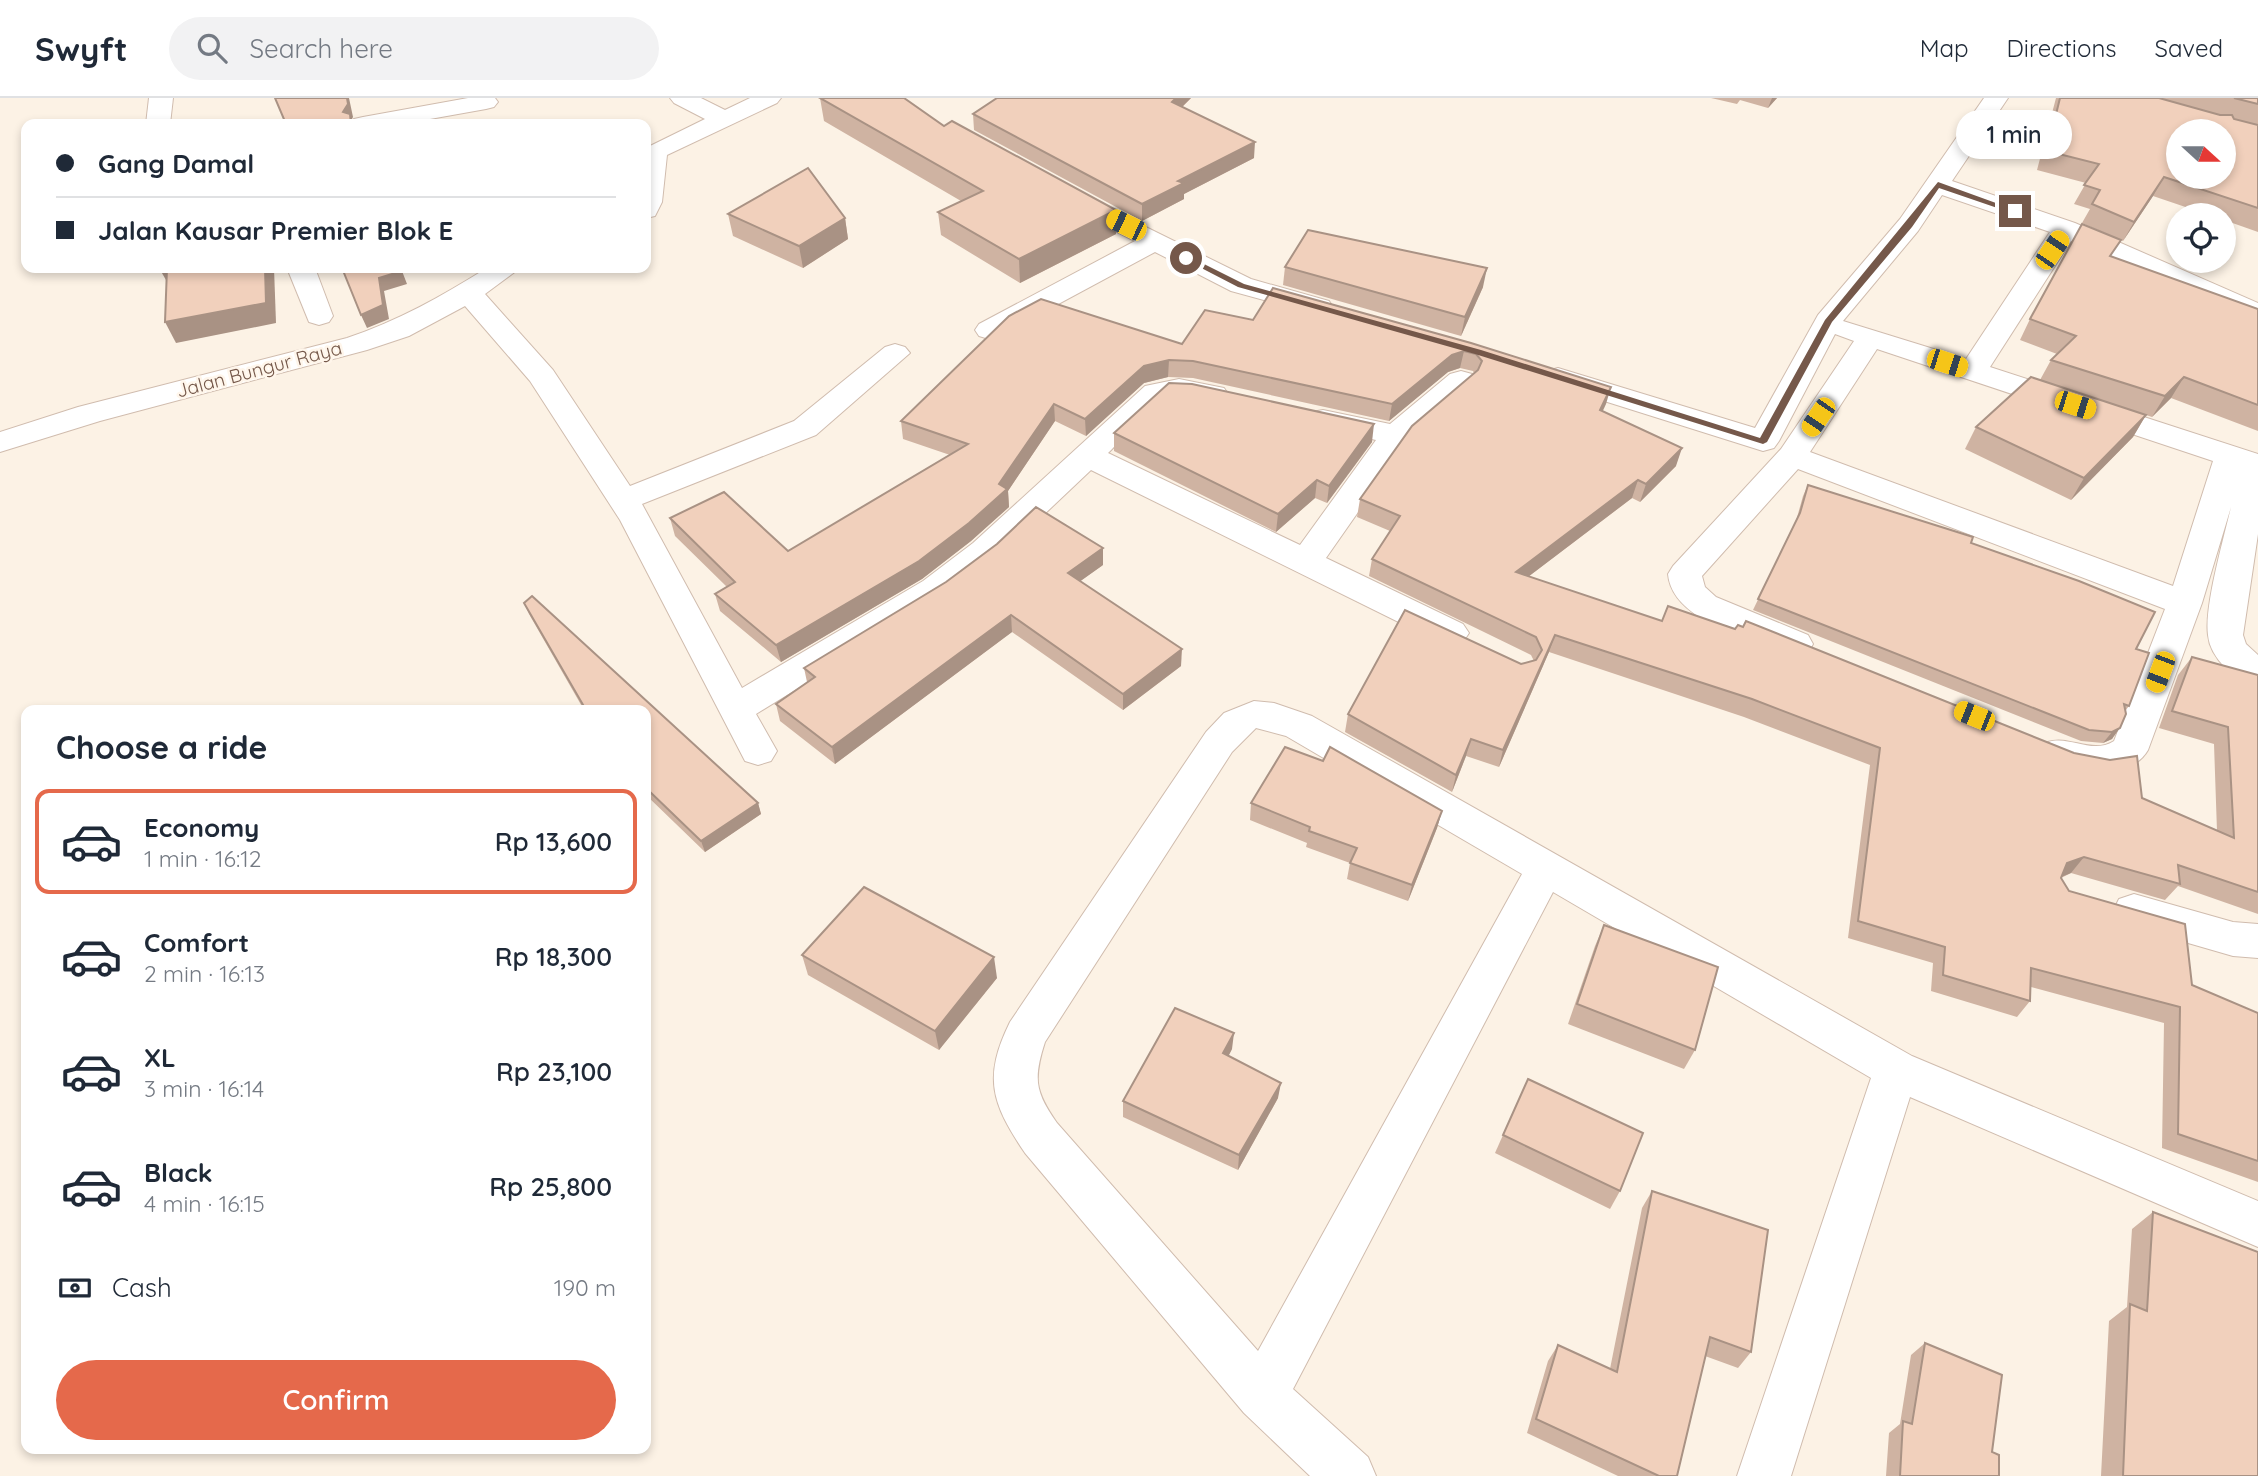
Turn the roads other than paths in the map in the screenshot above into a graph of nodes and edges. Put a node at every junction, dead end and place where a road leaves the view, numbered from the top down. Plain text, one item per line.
1 (161, 98) edge
2 (682, 98) edge
3 (769, 98) edge
4 (1996, 98) edge
5 (396, 108) edge
6 (489, 108) edge
7 (159, 119) edge
8 (373, 119) edge
9 (725, 119) junction
10 (651, 163) edge
11 (1938, 185) junction
12 (1054, 189) edge
13 (2066, 229) junction
14 (1156, 241) junction
15 (303, 273) edge
16 (498, 273) edge
17 (468, 292) junction
18 (2258, 313) edge
19 (1346, 315) edge
20 (319, 316) dead end
21 (1828, 321) junction
22 (989, 330) dead end
23 (1870, 338) junction
24 (895, 353) dead end
25 (1530, 368) edge
26 (1972, 372) junction
27 (1461, 380) edge
28 (1247, 402) edge
29 (1287, 411) edge
30 (1396, 435) junction
31 (0, 442) edge
32 (1088, 456) junction
33 (1792, 456) junction
34 (2248, 462) edge
35 (623, 500) junction
36 (1306, 561) junction
37 (2185, 603) junction
38 (1480, 648) edge
39 (1820, 654) edge
40 (2258, 676) edge
41 (735, 709) junction
42 (2038, 742) edge
43 (758, 751) dead end
44 (1546, 868) junction
45 (2095, 900) edge
46 (2258, 941) edge
47 (1896, 1070) junction
48 (2258, 1224) edge
49 (1262, 1395) junction
50 (1349, 1476) edge
51 (1765, 1476) edge

1 - 7 street
2 - 9 street
3 - 9 street
4 - 11 street
5 - 6 street
5 - 8 street
9 - 10 street
11 - 13 street
11 - 21 street
12 - 14 street
13 - 18 street
13 - 26 street
14 - 19 street
14 - 22 street
15 - 20 street
16 - 17 street, Jalan Bungur Raya
17 - 31 street, Jalan Bungur Raya
17 - 35 street
21 - 23 street
21 - 25 street
23 - 26 street
23 - 33 street
24 - 35 street
26 - 34 street
27 - 30 street
28 - 32 street
29 - 30 street
30 - 36 street
32 - 36 street
32 - 41 street
33 - 37 street
33 - 39 street
34 - 37 street
34 - 40 street
35 - 41 street
36 - 38 street
37 - 42 street
41 - 43 street
44 - 47 street
44 - 49 street
44 - 49 street
45 - 46 street
47 - 48 street
47 - 51 street
49 - 50 street

